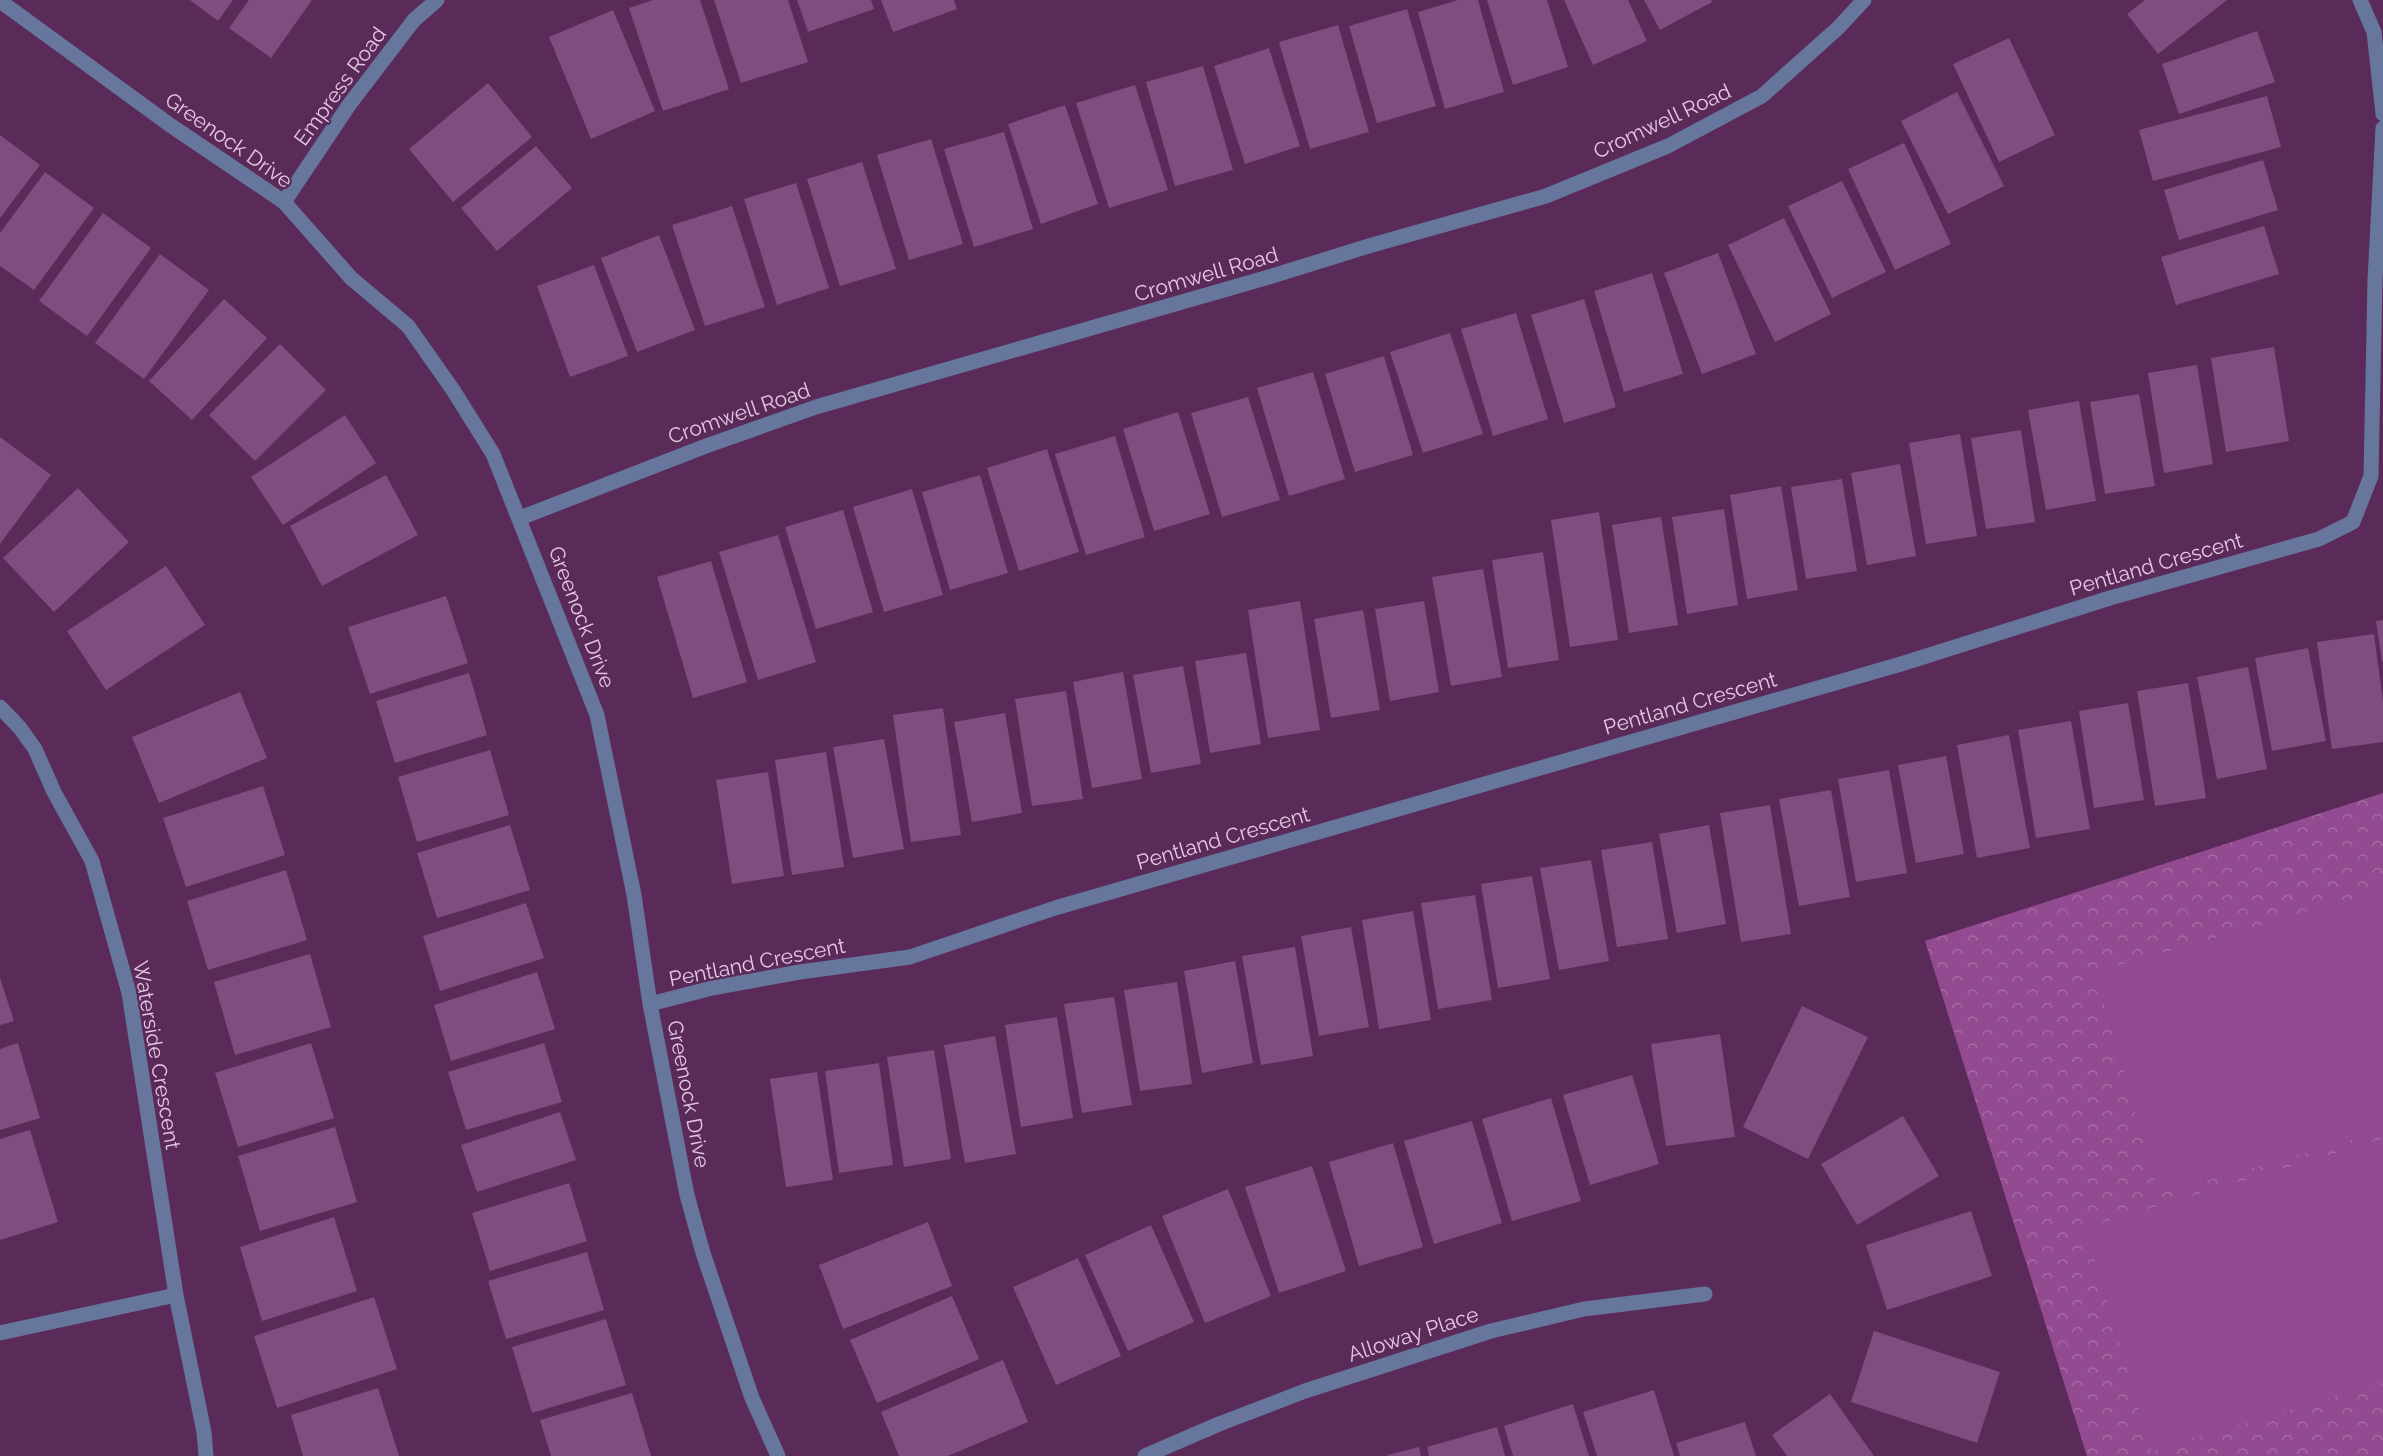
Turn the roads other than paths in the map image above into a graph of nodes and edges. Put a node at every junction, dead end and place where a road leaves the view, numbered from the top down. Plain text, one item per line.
1 (437, 0) edge
2 (1864, 0) edge
3 (2360, 0) edge
4 (0, 1) edge
5 (2383, 114) edge
6 (2383, 128) edge
7 (284, 202) junction
8 (520, 518) junction
9 (0, 707) edge
10 (650, 1004) junction
11 (1705, 1294) dead end
12 (176, 1295) junction
13 (0, 1333) edge
14 (206, 1456) edge
15 (778, 1456) edge
16 (1144, 1456) edge

1 - 7 street, Empress Road
2 - 8 street, Cromwell Road
3 - 5 street
4 - 7 street, Greenock Drive
6 - 10 street, Pentland Crescent
7 - 8 street, Greenock Drive
8 - 10 street, Greenock Drive
9 - 12 street, Waterside Crescent
10 - 15 street, Greenock Drive
11 - 16 street, Alloway Place
12 - 13 street
12 - 14 street, Waterside Crescent

